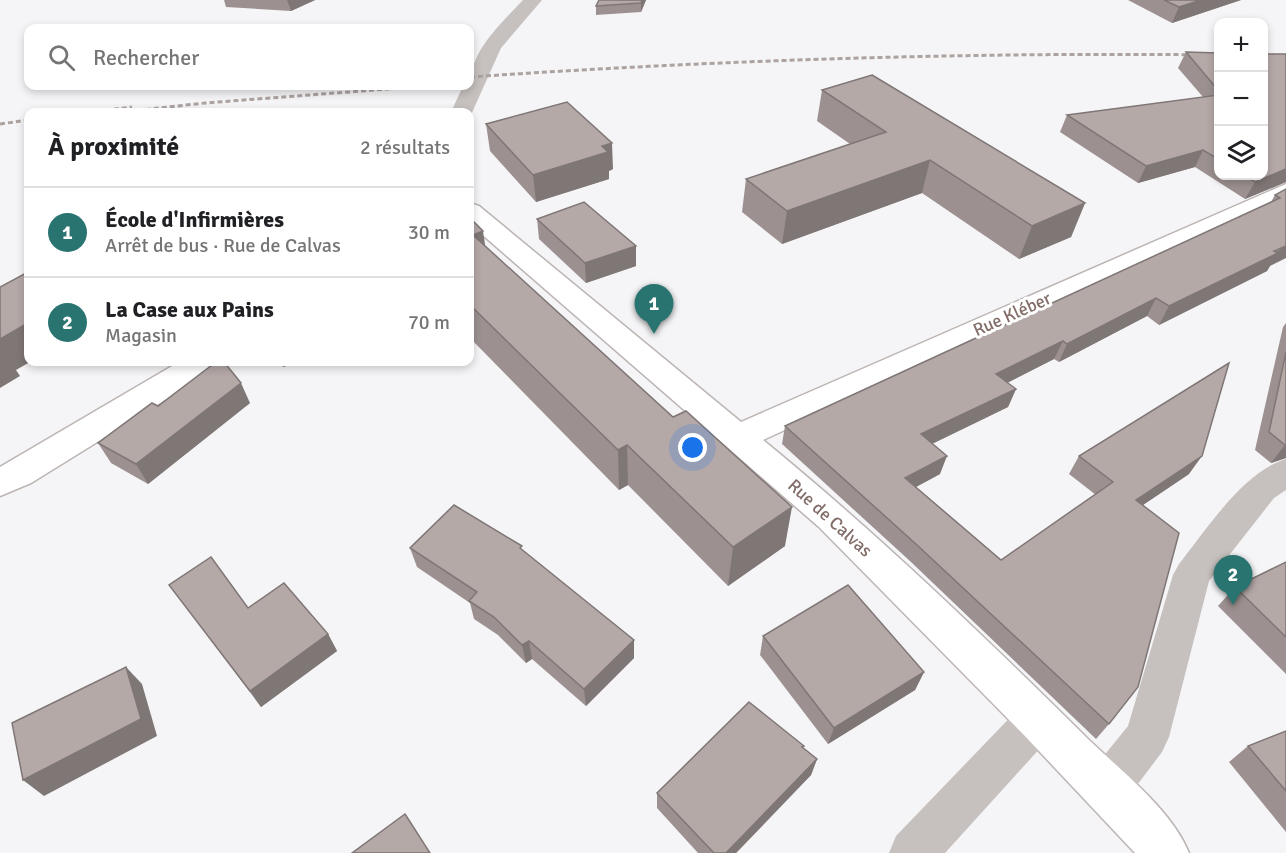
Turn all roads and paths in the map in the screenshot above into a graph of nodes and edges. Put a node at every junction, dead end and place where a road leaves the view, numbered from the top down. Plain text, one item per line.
1 (533, 0) edge
2 (474, 86) edge
3 (472, 90) edge
4 (464, 108) edge
5 (1286, 191) edge
6 (474, 214) edge
7 (193, 366) edge
8 (738, 437) junction
9 (1286, 472) edge
10 (0, 482) edge
11 (1038, 719) junction
12 (1106, 789) junction
13 (913, 853) edge
14 (1165, 853) edge

1 - 2 street
3 - 4 street
5 - 8 street, Rue Kléber
6 - 8 street, Rue de Calvas
7 - 10 street
8 - 11 street, Rue de Calvas
9 - 12 street
11 - 12 street, Rue de Calvas
11 - 13 street
12 - 14 street, Rue de Calvas

